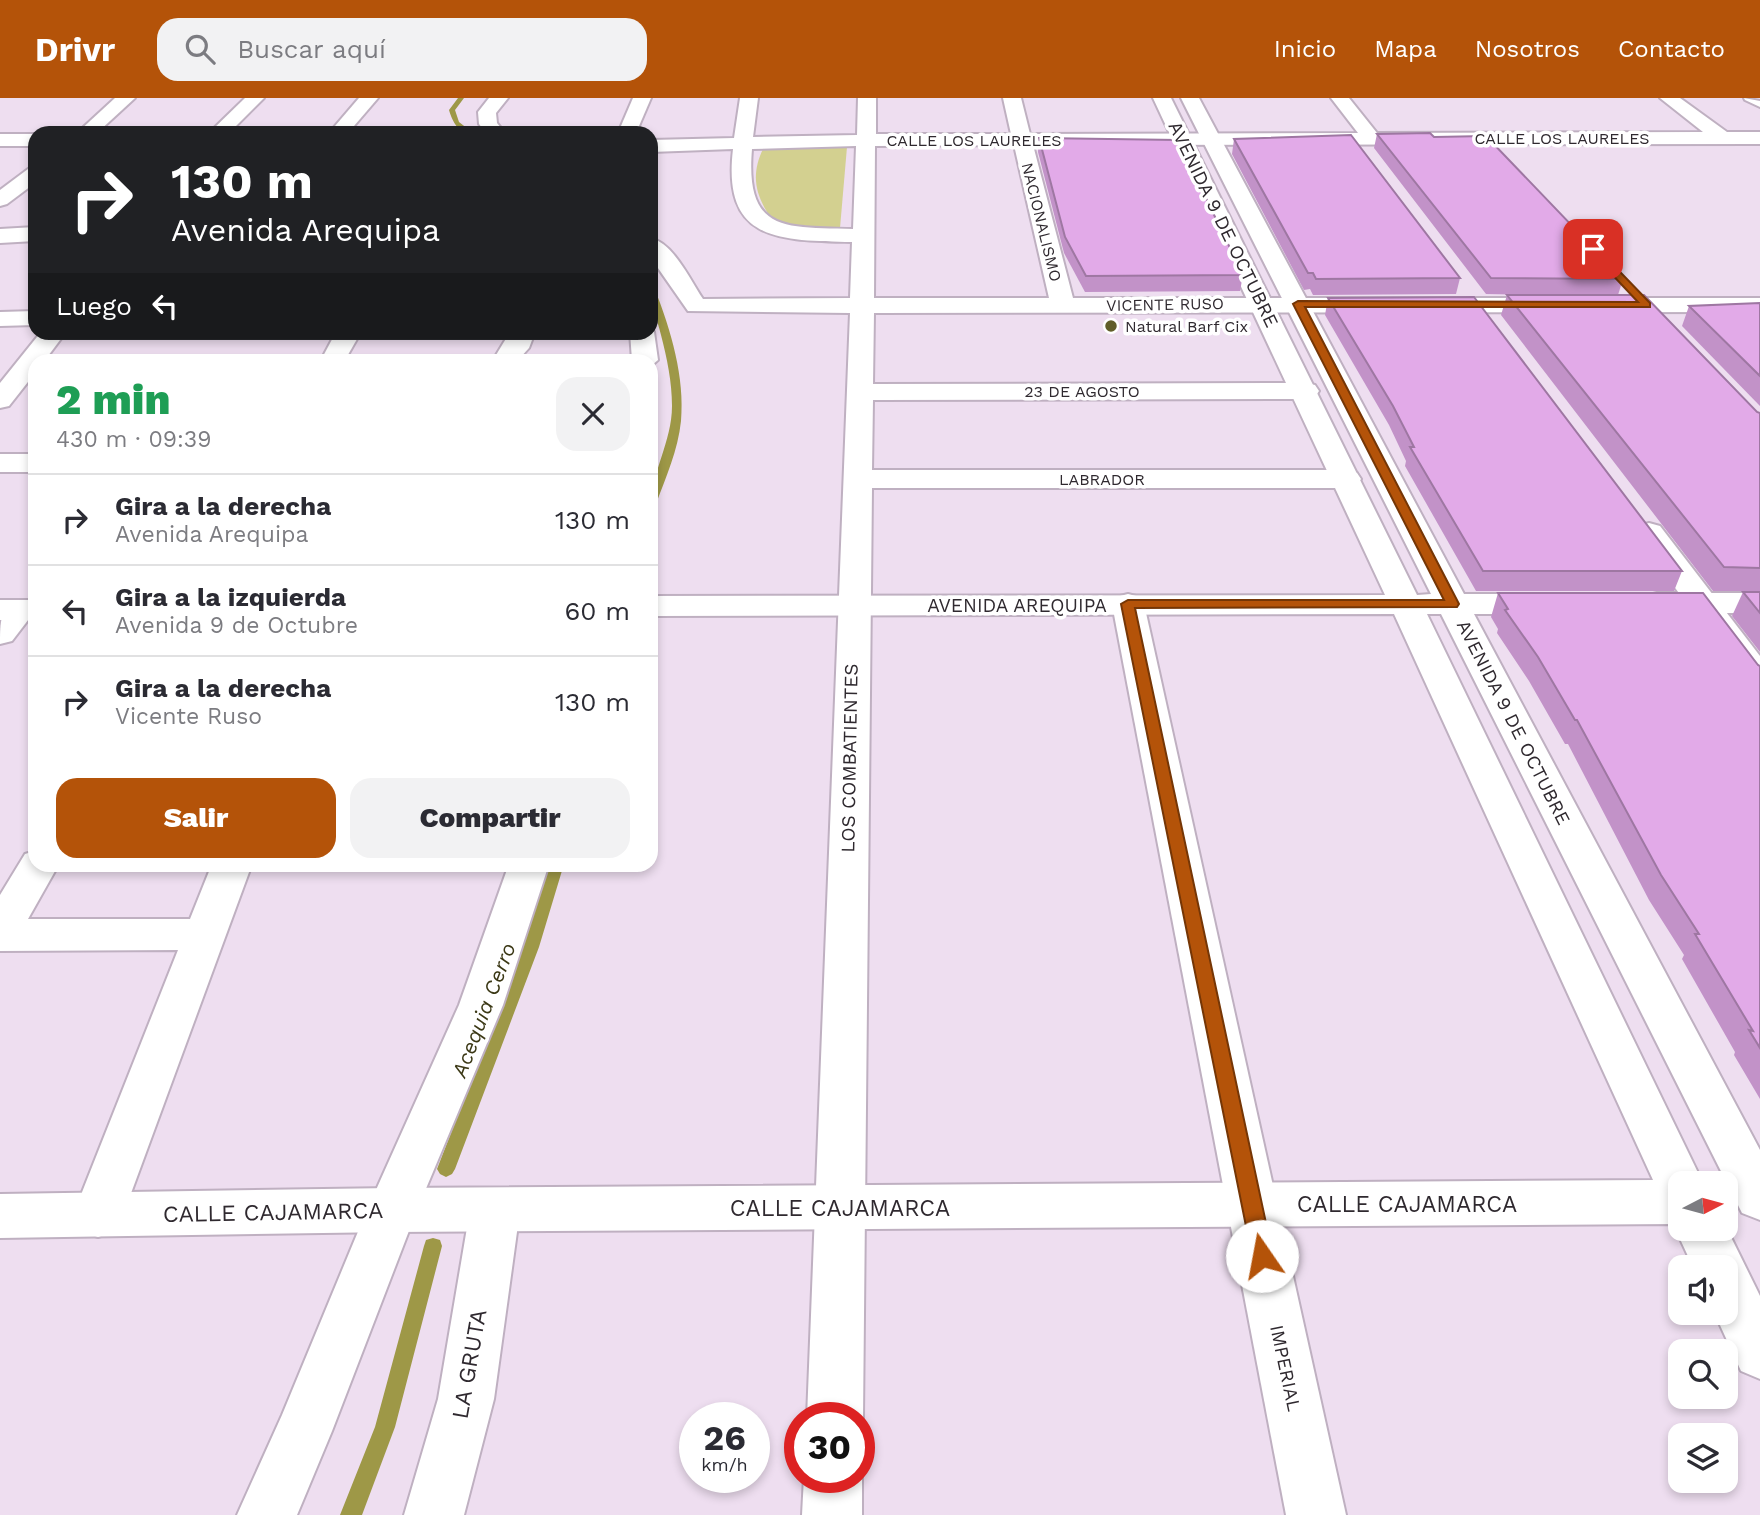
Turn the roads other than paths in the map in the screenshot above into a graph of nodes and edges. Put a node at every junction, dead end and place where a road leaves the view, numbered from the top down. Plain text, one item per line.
1 (126, 98) edge
2 (255, 98) edge
3 (369, 98) edge
4 (499, 98) edge
5 (642, 98) edge
6 (749, 98) edge
7 (867, 98) edge
8 (1012, 98) edge
9 (1162, 98) edge
10 (1190, 98) edge
11 (1340, 98) edge
12 (1669, 98) edge
13 (1748, 98) edge
14 (1760, 104) edge
15 (94, 126) edge
16 (225, 126) edge
17 (344, 126) edge
18 (490, 126) edge
19 (630, 126) edge
20 (1723, 138) junction
21 (1760, 138) edge
22 (1022, 139) junction
23 (1182, 139) junction
24 (1212, 139) junction
25 (1486, 139) junction
26 (0, 140) edge
27 (28, 140) edge
28 (866, 140) junction
29 (745, 143) junction
30 (658, 146) edge
31 (1365, 146) junction
32 (1505, 158) edge
33 (28, 178) edge
34 (0, 200) edge
35 (28, 234) edge
36 (0, 236) edge
37 (864, 236) junction
38 (658, 252) edge
39 (1461, 282) edge
40 (1628, 285) dead end
41 (1264, 304) junction
42 (1298, 304) junction
43 (1478, 304) junction
44 (1063, 305) junction
45 (1647, 305) junction
46 (1760, 305) edge
47 (862, 307) junction
48 (28, 317) edge
49 (0, 319) edge
50 (1666, 325) edge
51 (1495, 326) edge
52 (48, 340) edge
53 (37, 354) edge
54 (28, 365) edge
55 (859, 391) junction
56 (1306, 391) junction
57 (0, 400) edge
58 (0, 463) edge
59 (28, 463) edge
60 (856, 479) junction
61 (1348, 479) junction
62 (1636, 514) edge
63 (1577, 603) edge
64 (1633, 603) edge
65 (1702, 603) junction
66 (1760, 603) edge
67 (1128, 604) junction
68 (1404, 604) junction
69 (1453, 604) junction
70 (853, 605) junction
71 (658, 606) edge
72 (1760, 680) edge
73 (34, 872) edge
74 (229, 872) edge
75 (526, 872) edge
76 (0, 933) edge
77 (204, 934) junction
78 (1673, 1171) edge
79 (1760, 1200) edge
80 (1738, 1201) edge
81 (1668, 1202) edge
82 (1251, 1205) junction
83 (839, 1208) junction
84 (442, 1210) junction
85 (97, 1215) junction
86 (0, 1216) edge
87 (1738, 1306) edge
88 (1760, 1353) edge
89 (835, 1402) edge
90 (833, 1493) edge
91 (267, 1515) edge
92 (434, 1515) edge
93 (832, 1515) edge
94 (1317, 1515) edge

1 - 15 street
2 - 16 street
3 - 17 street
4 - 18 street
5 - 19 street
6 - 29 street
7 - 28 street, LOS COMBATIENTES
8 - 22 street, NACIONALISMO
9 - 23 street, AVENIDA 9 DE OCTUBRE
10 - 24 street, AVENIDA 9 DE OCTUBRE
11 - 31 street
12 - 20 street
13 - 14 lane
20 - 21 street, CALLE LOS LAURELES
20 - 25 street, CALLE LOS LAURELES
22 - 23 street, CALLE LOS LAURELES
22 - 28 street, CALLE LOS LAURELES
22 - 44 street, NACIONALISMO
23 - 24 street, CALLE LOS LAURELES
23 - 41 street, AVENIDA 9 DE OCTUBRE
24 - 31 street, CALLE LOS LAURELES
24 - 42 street, AVENIDA 9 DE OCTUBRE
25 - 31 street, CALLE LOS LAURELES
25 - 32 street
26 - 27 street
28 - 29 street, CALLE LOS LAURELES
28 - 37 street, LOS COMBATIENTES
29 - 30 street, CALLE LOS LAURELES
29 - 37 street
33 - 34 street
35 - 36 street
37 - 47 street, LOS COMBATIENTES
38 - 47 street, VICENTE RUSO
39 - 43 street
40 - 45 street
41 - 42 street, VICENTE RUSO
41 - 44 street, VICENTE RUSO
41 - 56 street, AVENIDA 9 DE OCTUBRE
42 - 43 street, VICENTE RUSO
42 - 69 street, AVENIDA 9 DE OCTUBRE
43 - 45 street, VICENTE RUSO
43 - 51 street
44 - 47 street, VICENTE RUSO
45 - 46 street, VICENTE RUSO
45 - 50 street
47 - 55 street, LOS COMBATIENTES
48 - 49 street
52 - 53 street
54 - 57 street
55 - 56 street, 23 DE AGOSTO
55 - 60 street, LOS COMBATIENTES
56 - 61 street, AVENIDA 9 DE OCTUBRE
58 - 59 street
60 - 61 street, LABRADOR
60 - 70 street, LOS COMBATIENTES
61 - 68 street, AVENIDA 9 DE OCTUBRE
62 - 65 street
63 - 69 street, AVENIDA AREQUIPA
64 - 65 street
65 - 66 street
65 - 72 street
67 - 68 street, AVENIDA AREQUIPA
67 - 70 street, AVENIDA AREQUIPA
67 - 82 street, IMPERIAL
68 - 69 street, AVENIDA AREQUIPA
68 - 78 street, AVENIDA 9 DE OCTUBRE
69 - 79 street, AVENIDA 9 DE OCTUBRE
70 - 71 street, AVENIDA AREQUIPA
70 - 83 street, LOS COMBATIENTES
73 - 76 street
74 - 77 street
75 - 84 street
76 - 77 street
77 - 85 street
79 - 80 street
81 - 82 street, CALLE CAJAMARCA
82 - 83 street, CALLE CAJAMARCA
82 - 94 street, IMPERIAL
83 - 84 street, CALLE CAJAMARCA
83 - 89 street, LOS COMBATIENTES
84 - 85 street, CALLE CAJAMARCA
84 - 91 street
84 - 92 street, LA GRUTA
85 - 86 street, CALLE CAJAMARCA
87 - 88 street
90 - 93 street

